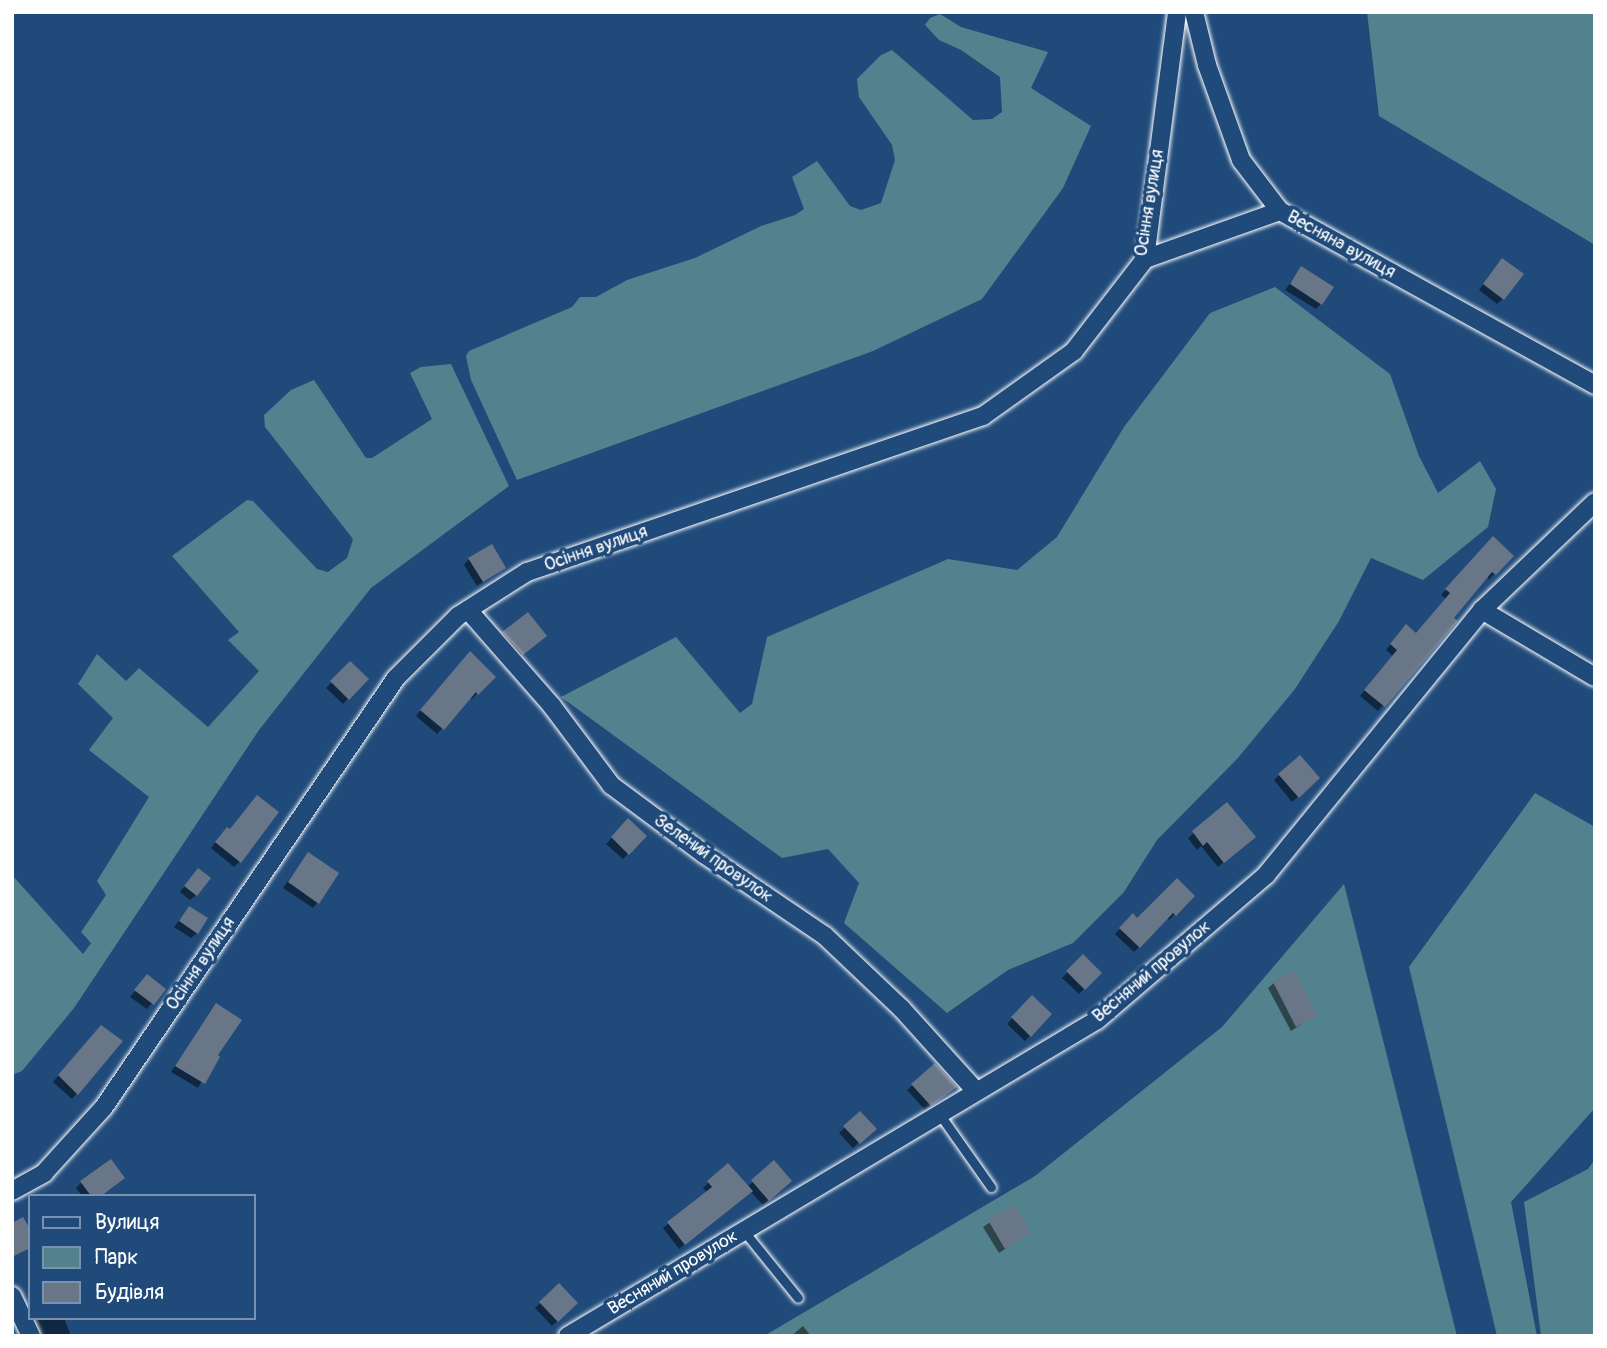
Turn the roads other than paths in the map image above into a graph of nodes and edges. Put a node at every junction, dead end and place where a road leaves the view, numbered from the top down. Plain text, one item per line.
1 (1177, 12) edge
2 (1194, 12) edge
3 (1280, 212) junction
4 (1145, 259) junction
5 (1595, 385) edge
6 (1595, 502) edge
7 (468, 610) junction
8 (1482, 610) junction
9 (1595, 677) edge
10 (976, 1091) junction
11 (938, 1112) junction
12 (991, 1187) dead end
13 (12, 1192) edge
14 (743, 1230) junction
15 (12, 1296) edge
16 (798, 1298) dead end
17 (31, 1336) edge
18 (568, 1336) edge

1 - 4 street, Осіння вулиця
2 - 3 street, Весняна вулиця
3 - 4 street
3 - 5 street, Весняна вулиця
4 - 7 street, Осіння вулиця
6 - 8 street, Весняний провулок
7 - 10 street, Зелений провулок
7 - 13 street, Осіння вулиця
8 - 9 street
8 - 10 street, Весняний провулок
10 - 11 street, Весняний провулок
11 - 12 lane
11 - 14 street, Весняний провулок
14 - 16 lane
14 - 18 street, Весняний провулок
15 - 17 street

